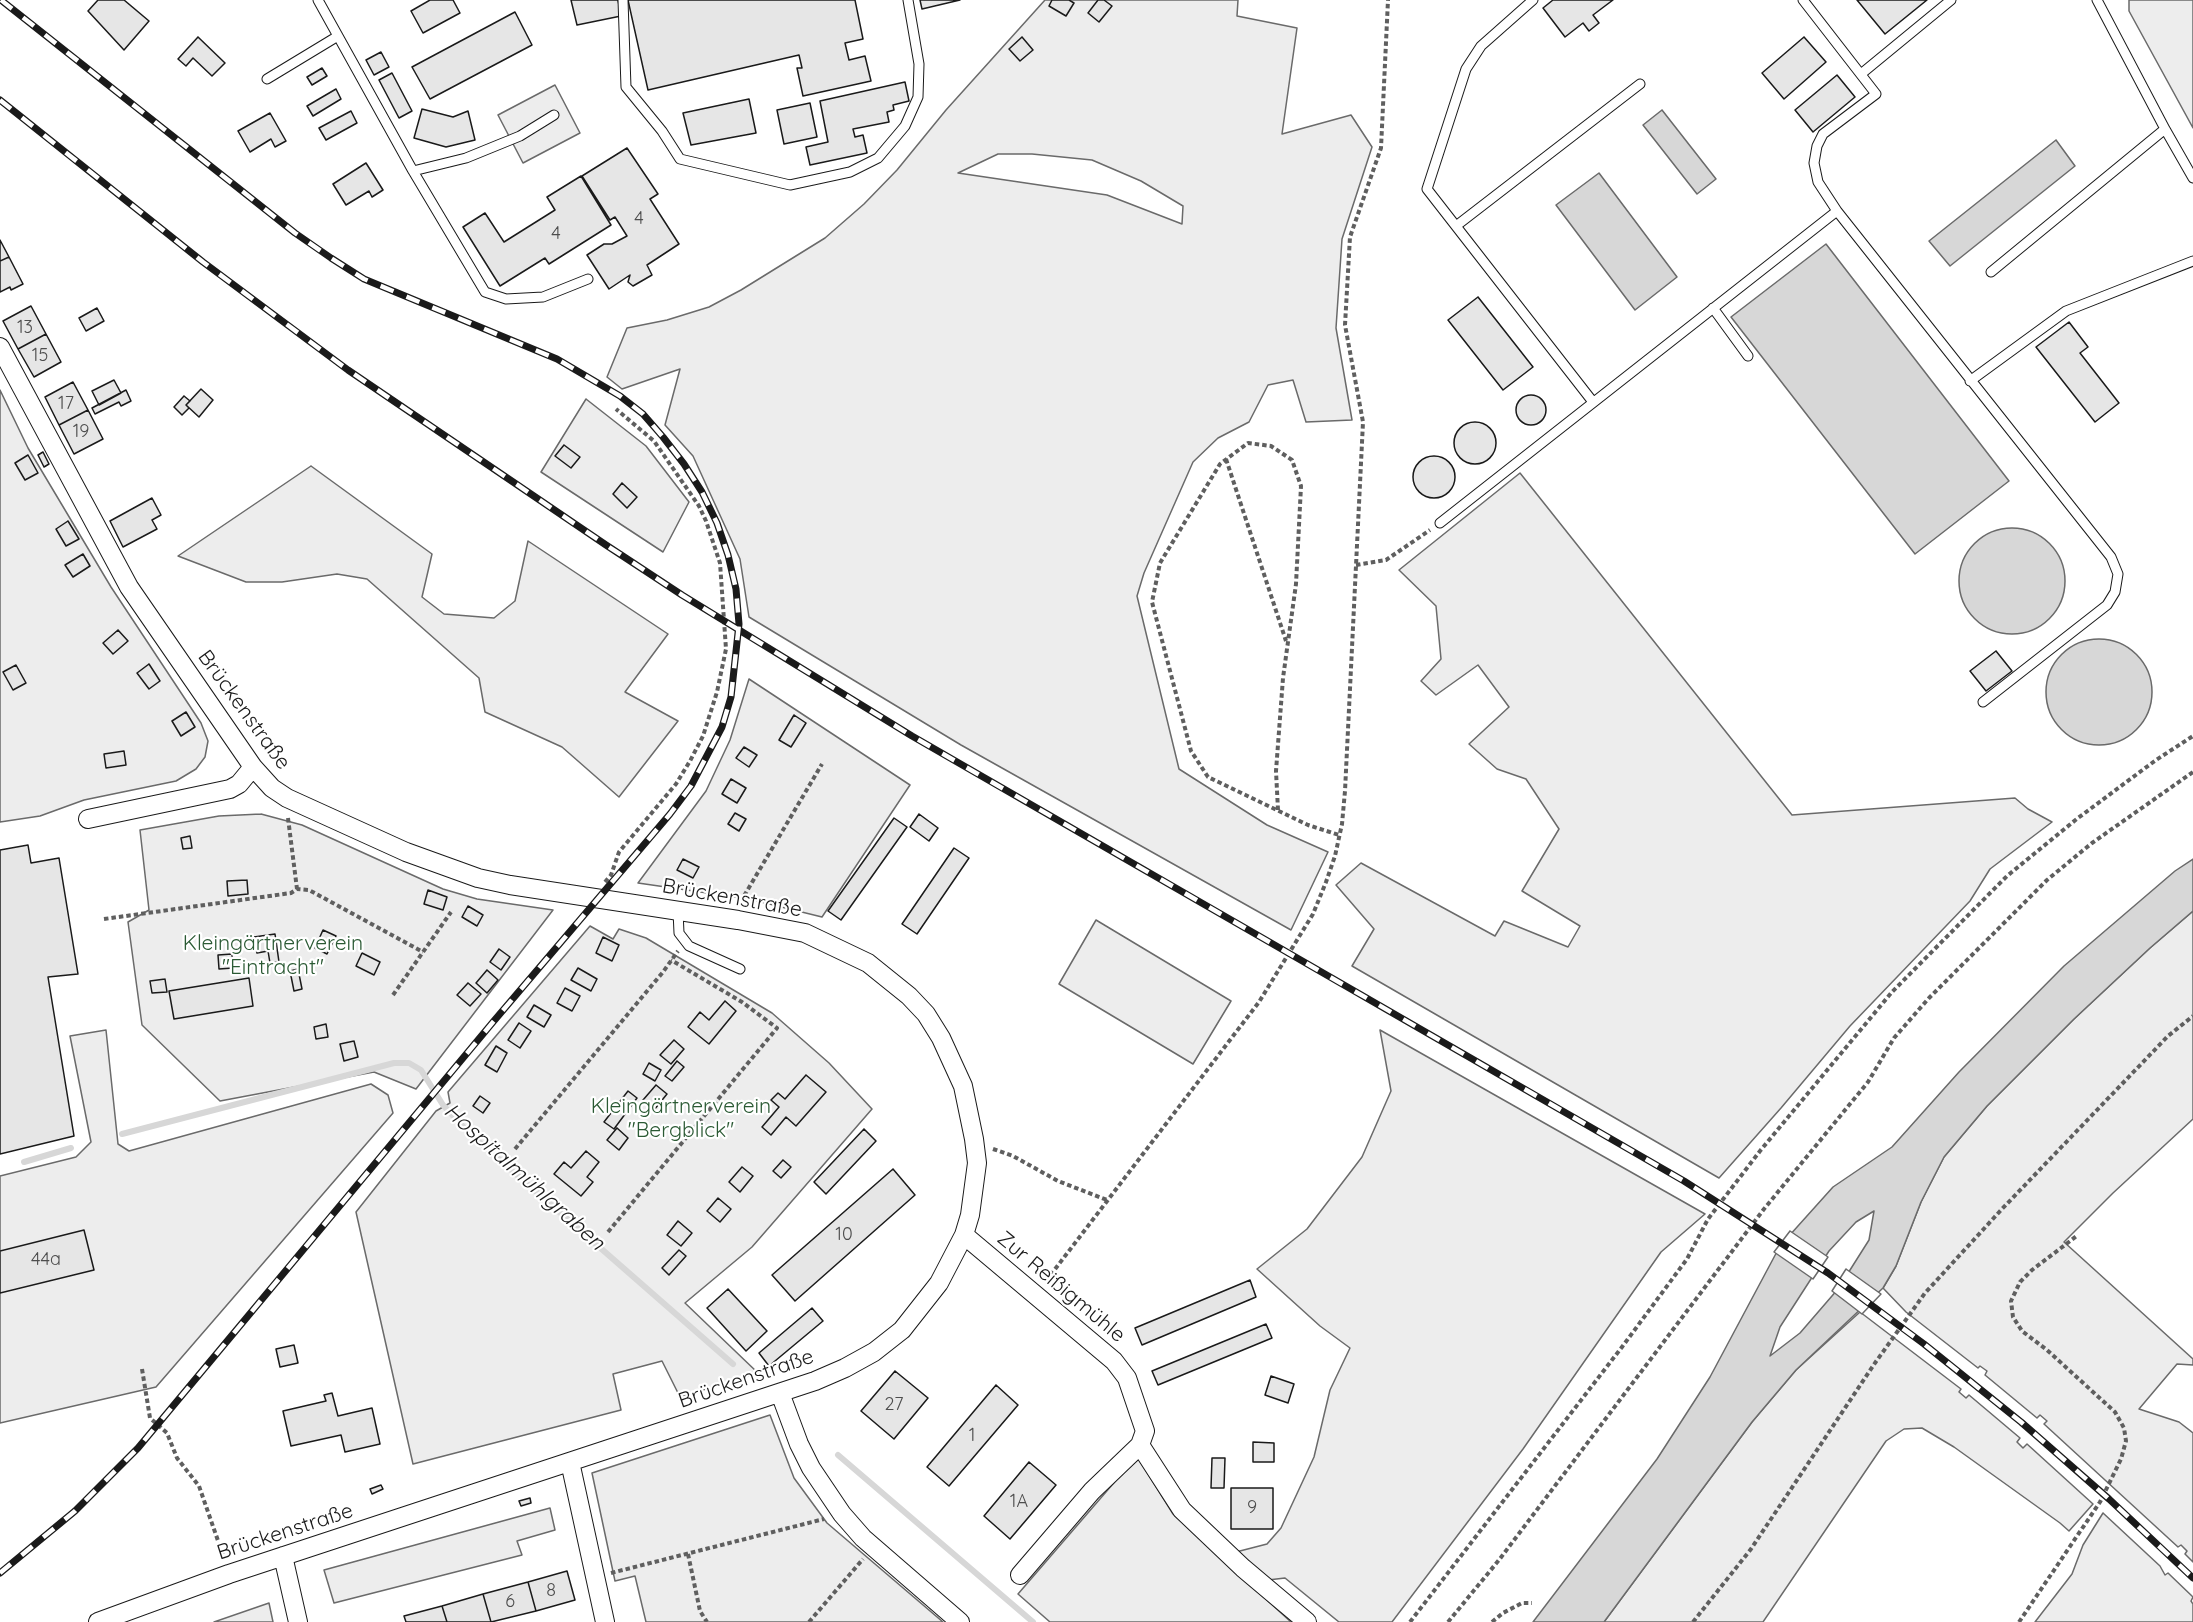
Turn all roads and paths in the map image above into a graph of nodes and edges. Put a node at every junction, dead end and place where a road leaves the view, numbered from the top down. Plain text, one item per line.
1 (318, 0) edge
2 (623, 0) edge
3 (908, 0) edge
4 (1388, 0) edge
5 (1533, 0) edge
6 (1803, 0) edge
7 (1951, 0) edge
8 (2097, 0) edge
9 (338, 36) junction
10 (1861, 74) junction
11 (267, 79) dead end
12 (1640, 84) dead end
13 (554, 115) dead end
14 (2165, 129) junction
15 (413, 171) junction
16 (2193, 178) edge
17 (1837, 211) junction
18 (1456, 226) junction
19 (2193, 261) edge
20 (1991, 272) dead end
21 (588, 279) dead end
22 (1713, 308) junction
23 (0, 347) edge
24 (1748, 356) dead end
25 (1970, 381) junction
26 (1593, 402) junction
27 (616, 409) dead end
28 (1226, 459) junction
29 (1440, 523) dead end
30 (1426, 533) dead end
31 (1356, 565) junction
32 (1287, 644) junction
33 (1983, 702) dead end
34 (2193, 736) edge
35 (822, 764) dead end
36 (253, 767) junction
37 (2193, 772) edge
38 (1278, 810) junction
39 (287, 815) dead end
40 (88, 819) dead end
41 (1340, 834) junction
42 (602, 885) dead end
43 (297, 889) junction
44 (743, 904) dead end
45 (678, 911) junction
46 (451, 912) dead end
47 (104, 919) dead end
48 (685, 940) junction
49 (423, 952) junction
50 (671, 960) junction
51 (740, 969) dead end
52 (393, 995) dead end
53 (2193, 1016) edge
54 (990, 1148) dead end
55 (515, 1149) dead end
56 (1107, 1200) junction
57 (608, 1232) dead end
58 (964, 1235) junction
59 (2078, 1235) dead end
60 (1036, 1294) junction
61 (142, 1369) dead end
62 (780, 1393) junction
63 (1140, 1445) junction
64 (570, 1462) junction
65 (842, 1514) junction
66 (873, 1547) junction
67 (688, 1554) junction
68 (283, 1556) junction
69 (229, 1574) junction
70 (1020, 1575) dead end
71 (595, 1577) junction
72 (1532, 1603) dead end
73 (98, 1622) edge
74 (298, 1622) edge
75 (605, 1622) edge
76 (707, 1622) edge
77 (809, 1622) edge
78 (960, 1622) edge
79 (1307, 1622) edge
80 (1410, 1622) edge
81 (1448, 1622) edge
82 (1492, 1622) edge
83 (1694, 1622) edge
84 (2019, 1622) edge

1 - 9 lane
2 - 3 lane
4 - 31 path
5 - 18 lane
6 - 10 lane
7 - 10 lane
8 - 14 lane
9 - 11 lane
9 - 15 lane
10 - 17 lane
12 - 18 lane
13 - 15 lane
14 - 16 lane
14 - 20 lane
15 - 21 lane
17 - 22 lane
17 - 25 lane
18 - 26 lane
19 - 25 lane
22 - 24 lane
22 - 26 lane
23 - 36 street, Brückenstraße
25 - 33 lane
26 - 29 lane
27 - 42 path
28 - 32 path
28 - 32 path
28 - 38 path
30 - 31 path
31 - 41 path
32 - 38 path
34 - 80 path
35 - 44 path
36 - 40 street
36 - 45 street, Brückenstraße
37 - 81 path
38 - 41 path
39 - 43 path
41 - 56 path
43 - 47 path
43 - 49 path
45 - 48 lane
45 - 58 street, Brückenstraße
46 - 49 path
48 - 50 path
48 - 51 lane
49 - 52 path
50 - 55 path
50 - 57 path
53 - 83 path
54 - 56 path
56 - 60 path
58 - 60 street, Zur Reißigmühle
58 - 62 street, Brückenstraße
59 - 84 path
60 - 63 street, Zur Reißigmühle
61 - 69 path
62 - 64 street, Brückenstraße
62 - 65 street
63 - 70 street
63 - 79 street
64 - 68 street, Brückenstraße
64 - 71 street
65 - 66 street
65 - 67 path
66 - 77 path
66 - 78 street
67 - 71 path
67 - 76 path
68 - 69 street, Brückenstraße
68 - 74 street
69 - 73 street, Brückenstraße
71 - 75 street
72 - 82 path

